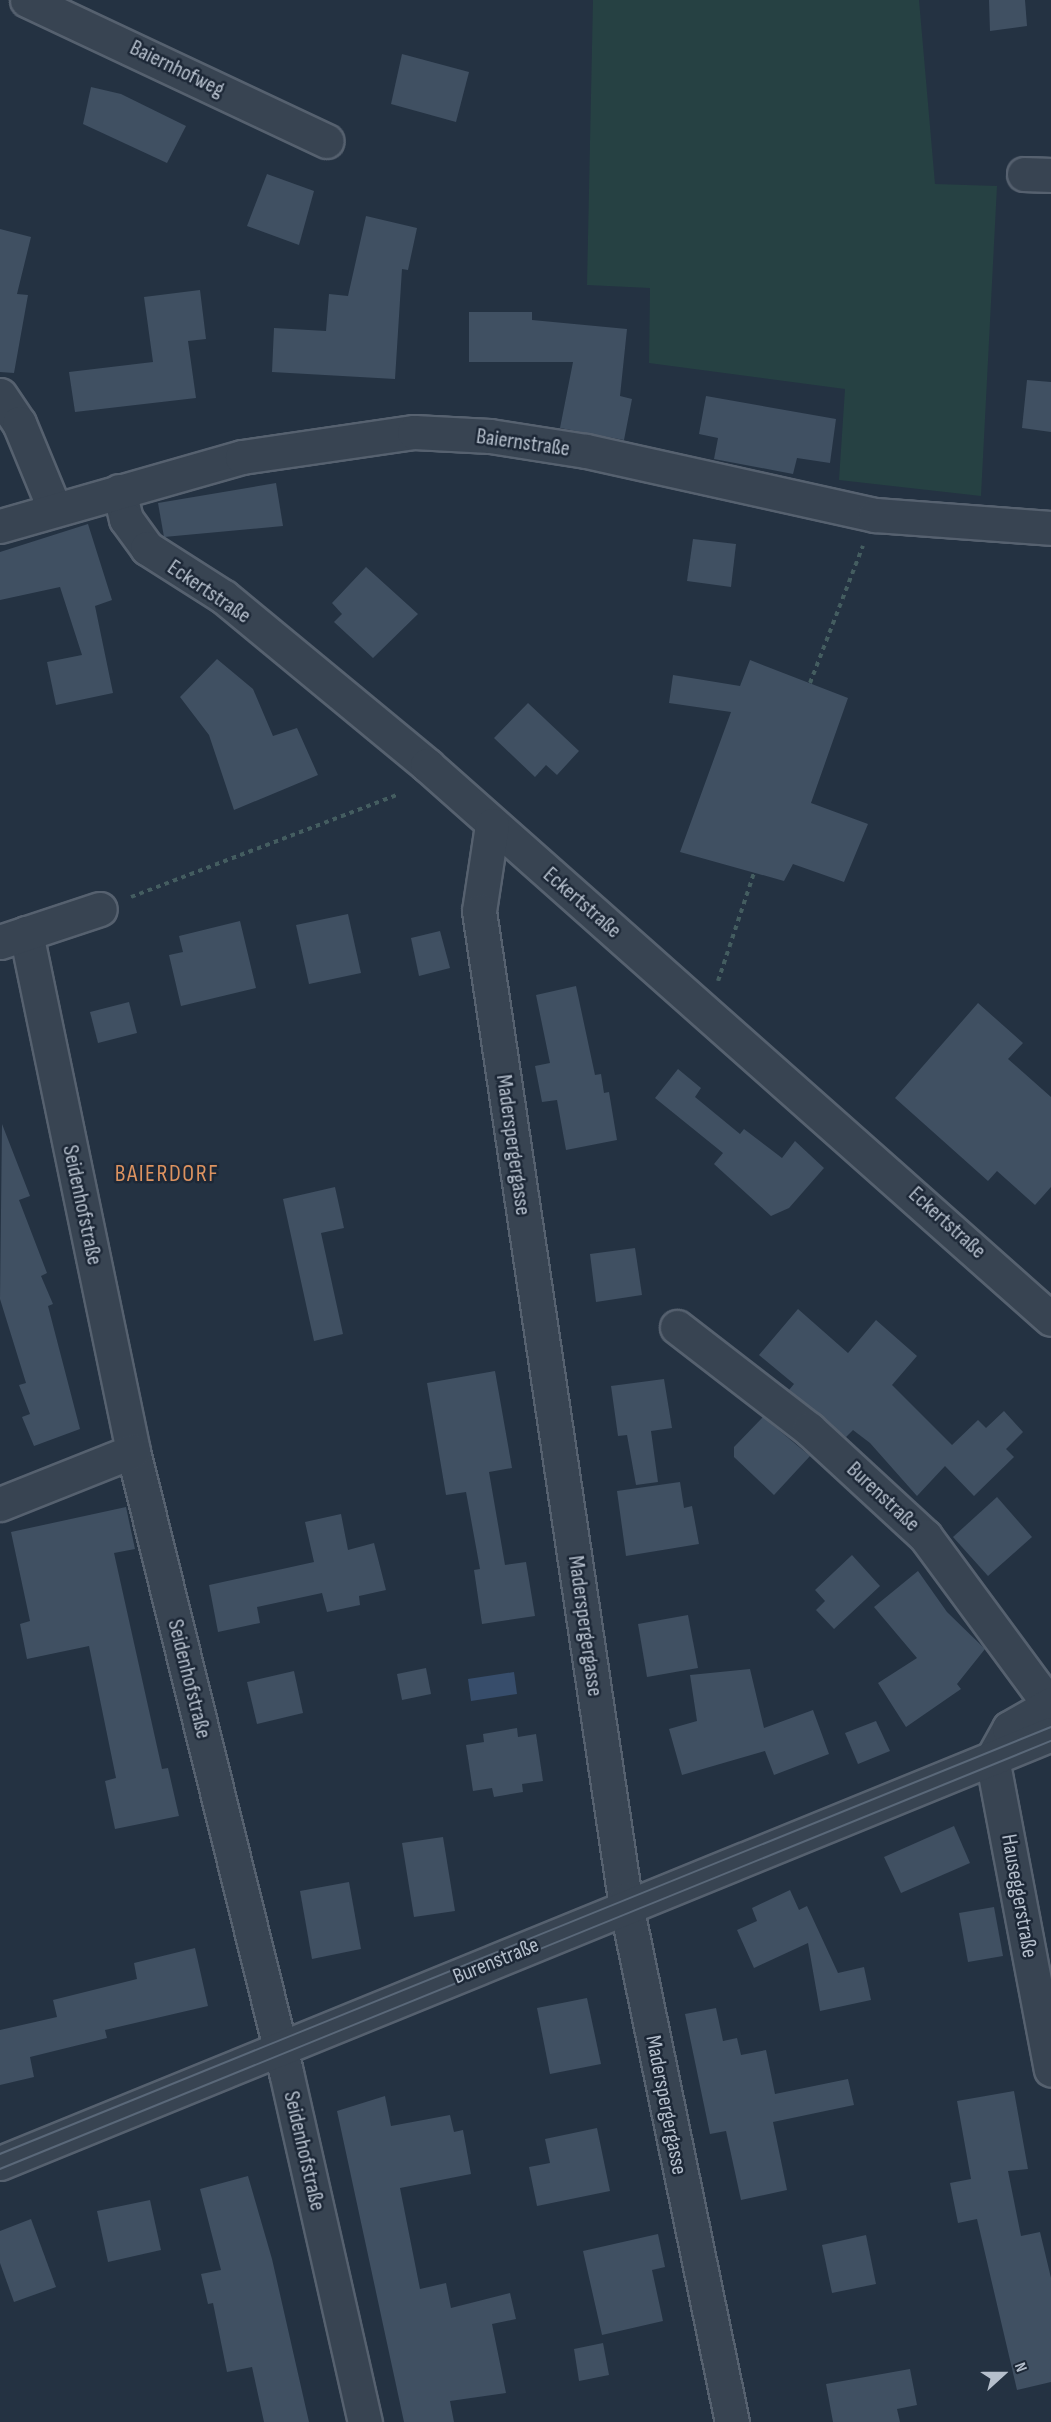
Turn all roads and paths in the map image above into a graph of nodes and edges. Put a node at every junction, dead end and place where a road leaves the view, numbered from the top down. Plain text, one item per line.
1 (27, 0) edge
2 (326, 141) dead end
3 (0, 395) edge
4 (119, 491) junction
5 (54, 508) junction
6 (875, 515) junction
7 (0, 526) edge
8 (1051, 528) edge
9 (810, 683) dead end
10 (399, 794) dead end
11 (492, 825) junction
12 (754, 873) dead end
13 (100, 909) joint
14 (13, 937) edge
15 (718, 982) dead end
16 (1051, 1318) edge
17 (677, 1327) dead end
18 (133, 1451) junction
19 (0, 1504) edge
20 (1051, 1712) edge
21 (992, 1758) junction
22 (627, 1908) junction
23 (280, 2048) junction
24 (1051, 2069) edge
25 (0, 2163) edge
26 (365, 2422) edge
27 (732, 2422) edge

1 - 2 street, Baiernhofweg
3 - 5 street
4 - 5 street, Baiernstraße
4 - 6 street, Baiernstraße
4 - 11 street, Eckertstraße
5 - 7 street, Baiernstraße
6 - 8 street, Baiernstraße
6 - 9 path
10 - 13 path
11 - 16 street, Eckertstraße
11 - 22 street, Maderspergergasse
12 - 15 path
13 - 14 street, Seidenhofstraße
14 - 18 street, Seidenhofstraße
17 - 20 street, Burenstraße
18 - 19 street
18 - 23 street, Seidenhofstraße
20 - 21 street, Burenstraße
21 - 22 street, Burenstraße
21 - 24 street, Hauseggerstraße
22 - 23 street, Burenstraße
22 - 27 street, Maderspergergasse
23 - 25 street, Burenstraße
23 - 26 street, Seidenhofstraße

